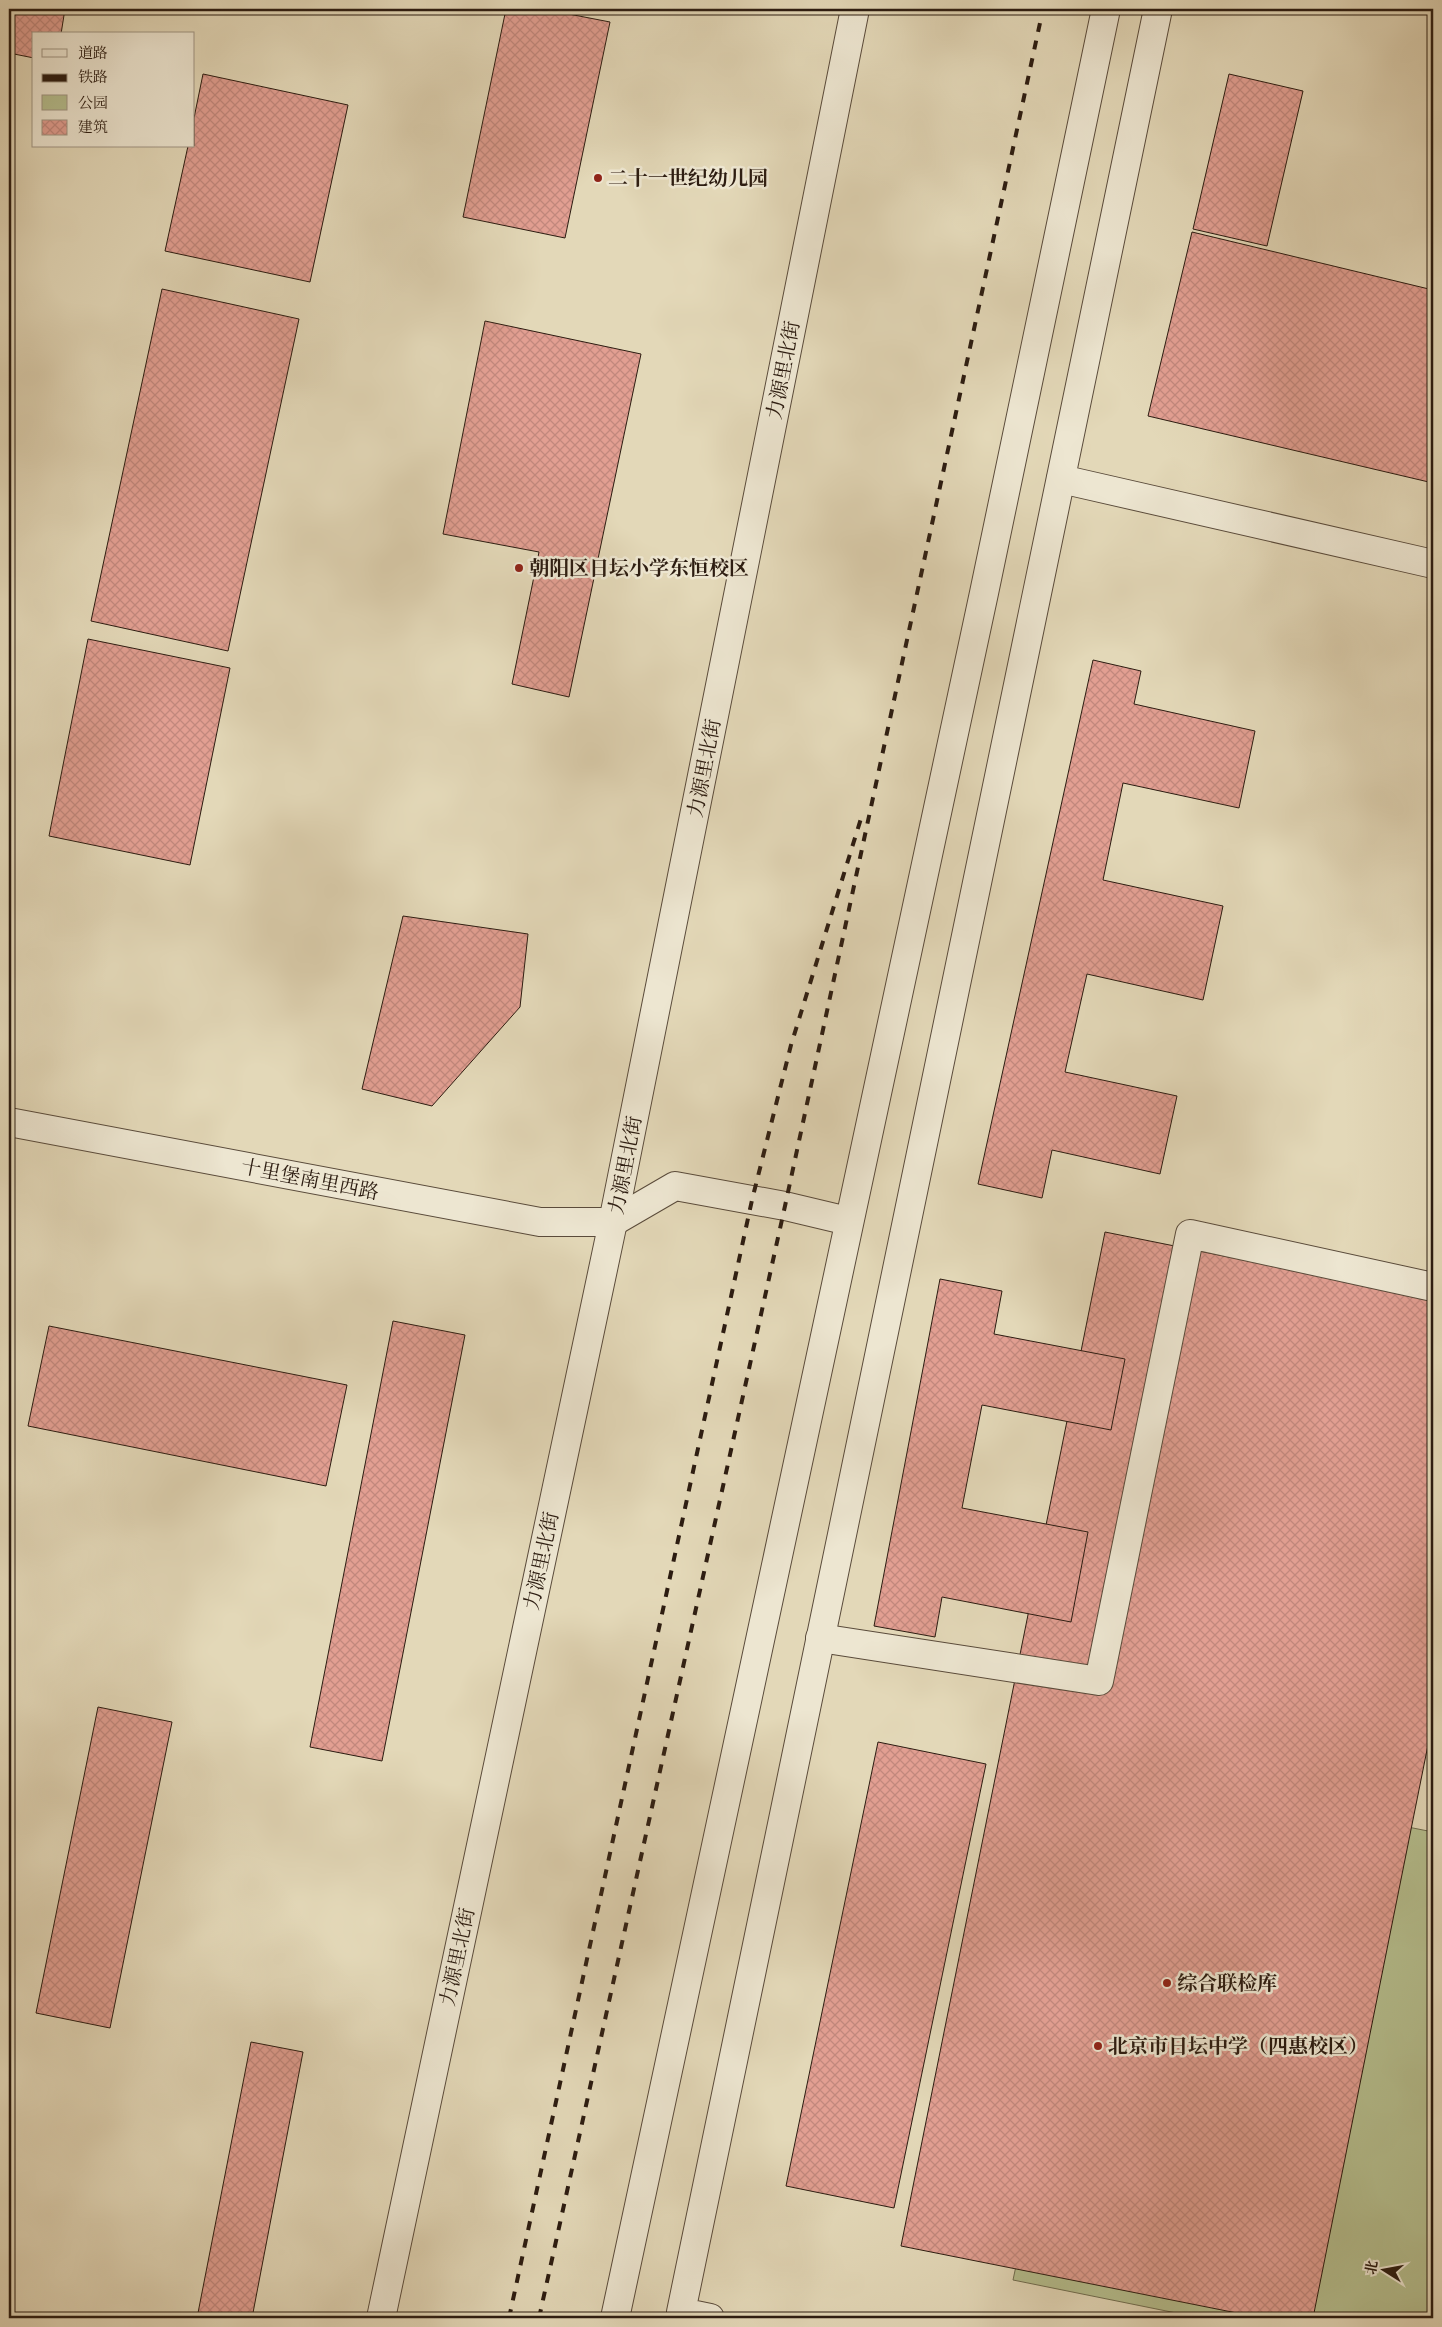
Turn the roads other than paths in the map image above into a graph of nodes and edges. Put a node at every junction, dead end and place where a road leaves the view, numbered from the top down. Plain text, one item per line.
1 (855, 9) edge
2 (1106, 9) edge
3 (1158, 9) edge
4 (1060, 479) junction
5 (1433, 564) edge
6 (9, 1122) edge
7 (848, 1221) junction
8 (613, 1222) junction
9 (1433, 1287) edge
10 (820, 1638) junction
11 (381, 2318) edge
12 (615, 2318) edge
13 (710, 2318) edge

1 - 8 street, 力源里北街
2 - 7 street
3 - 4 street
4 - 5 street
4 - 10 street
6 - 8 street, 十里堡南里西路
7 - 8 street
7 - 12 street
8 - 11 street, 力源里北街
9 - 10 street
10 - 13 street

